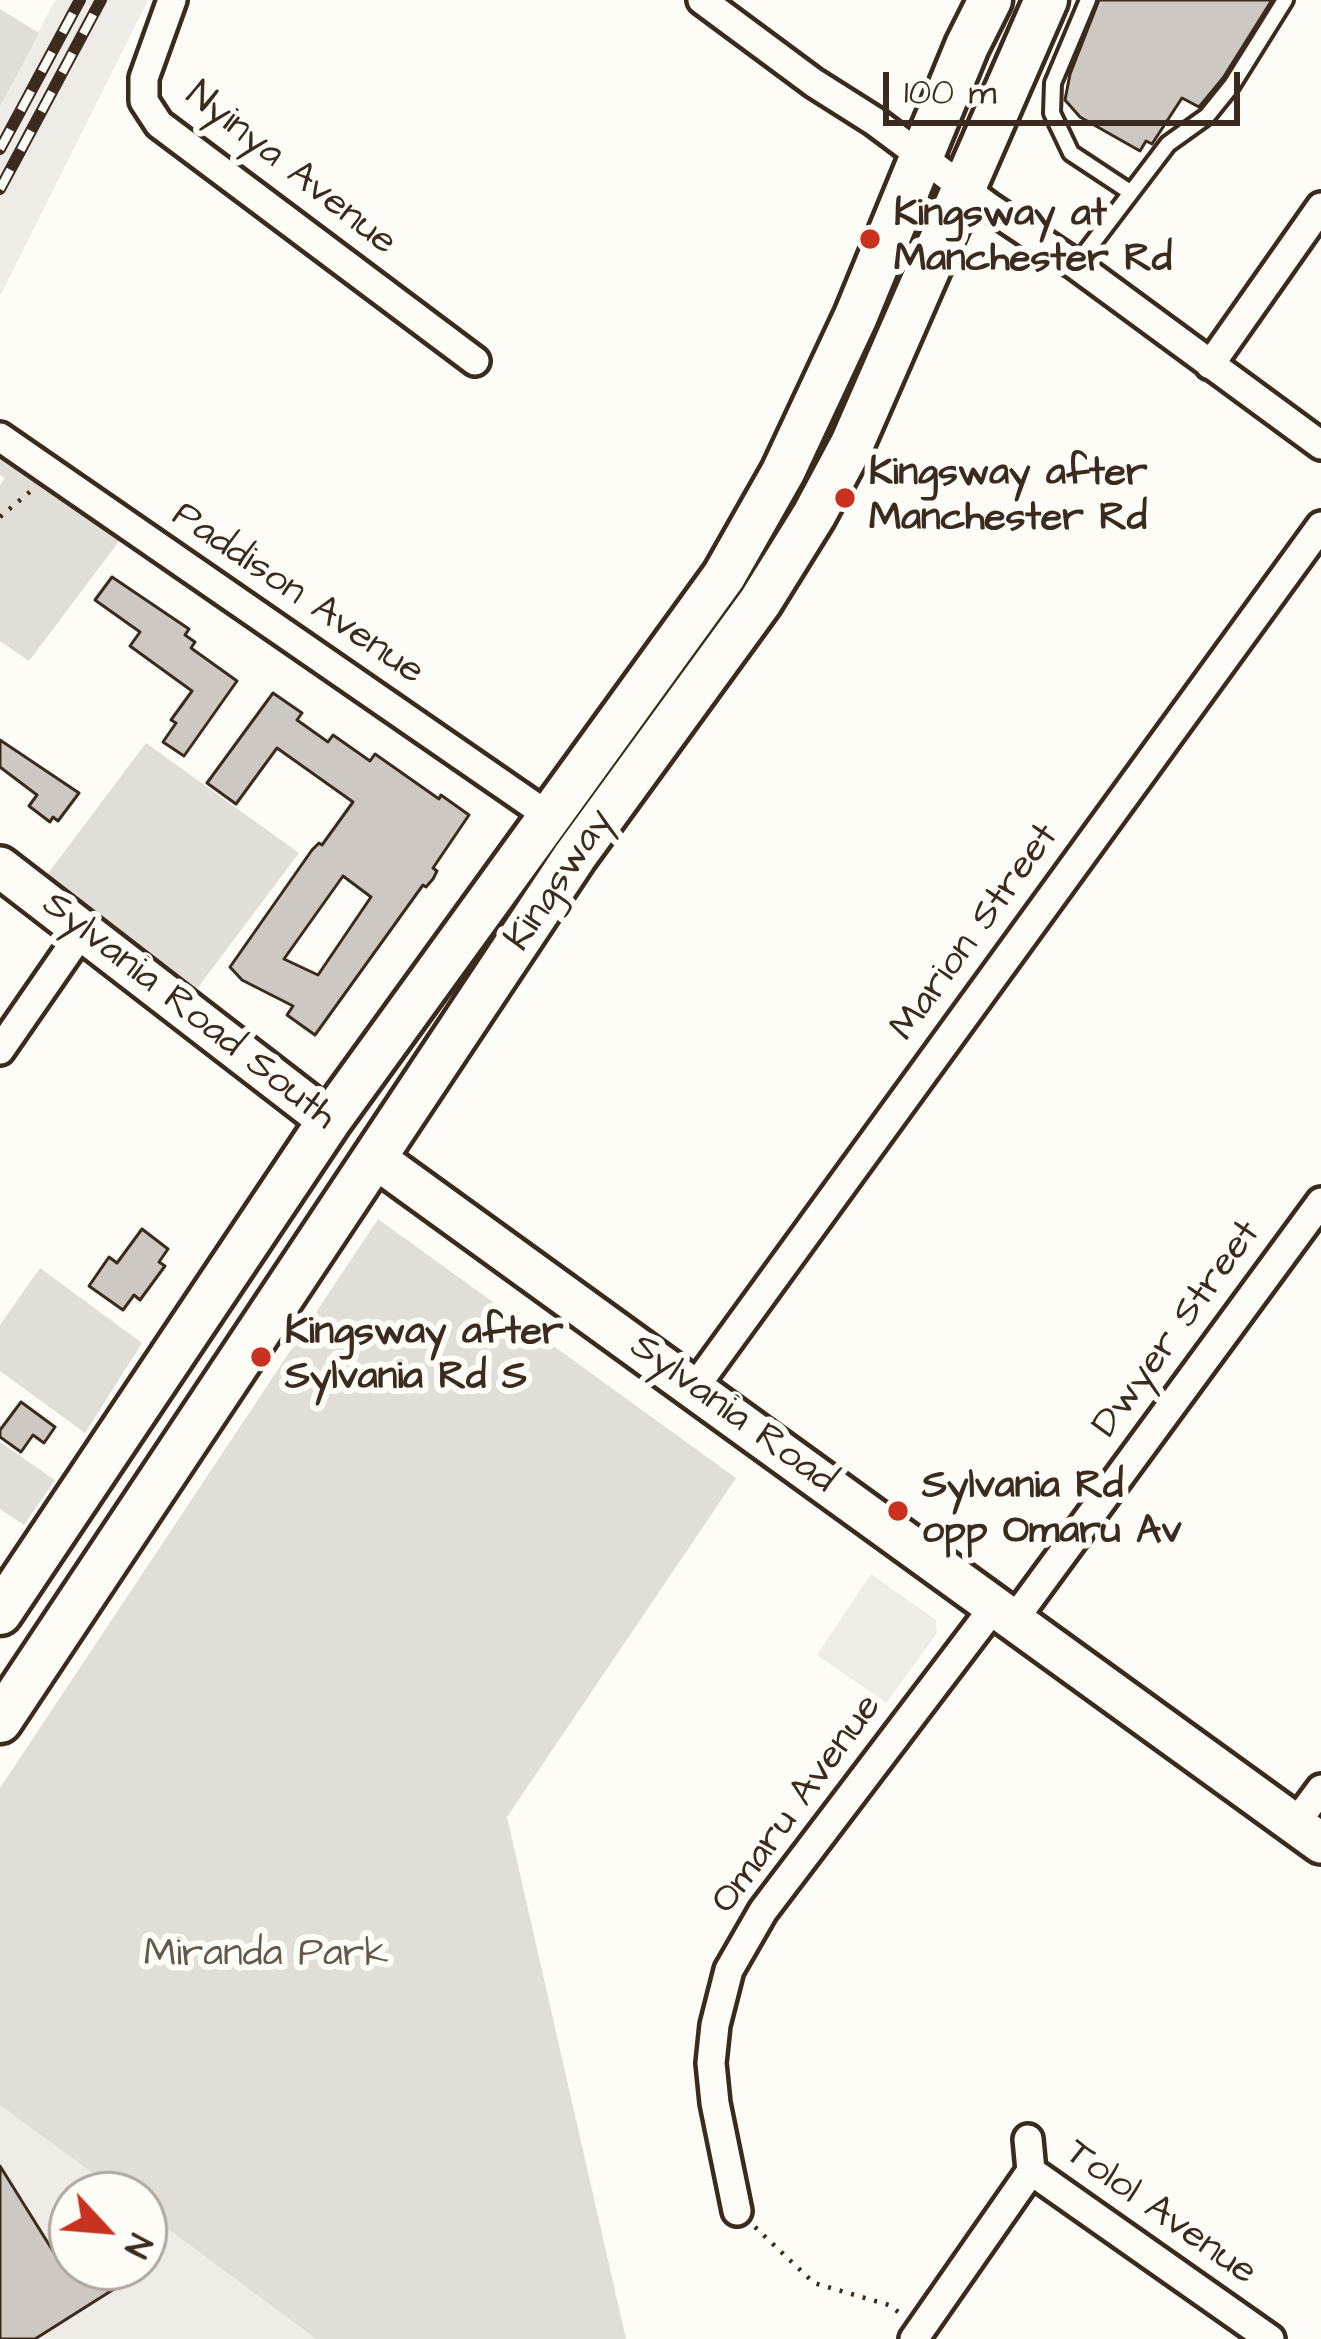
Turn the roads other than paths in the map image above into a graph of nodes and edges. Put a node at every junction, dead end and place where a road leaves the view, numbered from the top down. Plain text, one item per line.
1 (172, 0) edge
2 (702, 0) edge
3 (990, 0) edge
4 (1046, 0) edge
5 (1088, 0) edge
6 (1285, 0) edge
7 (922, 156) junction
8 (962, 187) junction
9 (1130, 192) junction
10 (1321, 207) edge
11 (1076, 265) junction
12 (475, 361) dead end
13 (1210, 365) junction
14 (0, 436) edge
15 (1321, 445) edge
16 (1321, 526) edge
17 (550, 817) junction
18 (0, 867) edge
19 (83, 930) junction
20 (0, 1050) edge
21 (329, 1121) junction
22 (375, 1158) junction
23 (1321, 1202) edge
24 (695, 1387) junction
25 (0, 1613) edge
26 (1004, 1614) junction
27 (0, 1721) edge
28 (1321, 1789) edge
29 (1308, 1833) edge
30 (1028, 2139) dead end
31 (1031, 2171) junction
32 (737, 2211) road end
33 (917, 2333) edge
34 (1269, 2339) edge

1 - 12 street, Nyinya Avenue
2 - 7 street
3 - 7 main road, Kingsway
4 - 8 main road, Kingsway
5 - 9 lane
6 - 9 lane
7 - 8 street
7 - 17 main road, Kingsway
8 - 11 street
8 - 22 main road, Kingsway
9 - 11 lane
10 - 13 street
11 - 13 street
13 - 15 street
14 - 17 street, Paddison Avenue
16 - 24 street, Marion Street
17 - 21 main road, Kingsway
18 - 19 street, Sylvania Road South
19 - 20 street
19 - 21 street, Sylvania Road South
21 - 22 main road, Sylvania Road South
21 - 25 main road, Kingsway
22 - 24 street, Sylvania Road
22 - 27 main road, Kingsway
23 - 26 street, Dwyer Street
24 - 26 street, Sylvania Road
26 - 29 street, Sylvania Road
26 - 32 street, Omaru Avenue
28 - 29 street
30 - 31 street, Tolol Avenue
31 - 33 street
31 - 34 street, Tolol Avenue

